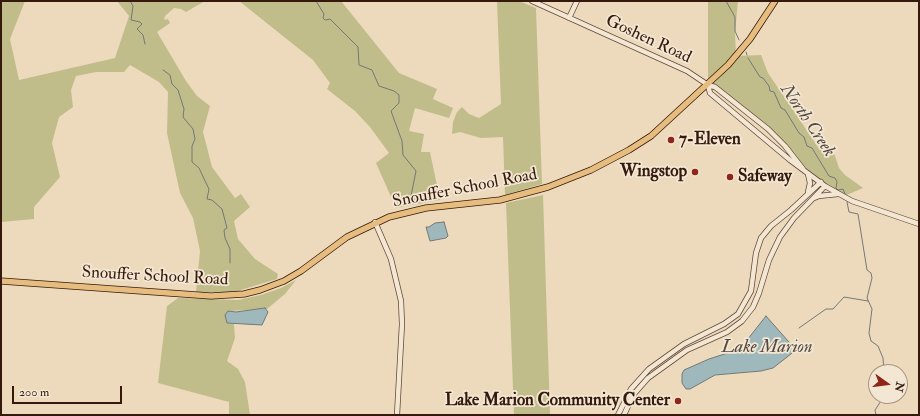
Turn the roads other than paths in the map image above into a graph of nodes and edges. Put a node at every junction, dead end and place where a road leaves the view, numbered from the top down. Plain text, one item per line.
1 (532, 1) edge
2 (577, 1) edge
3 (775, 1) edge
4 (569, 18) junction
5 (708, 85) junction
6 (805, 171) junction
7 (821, 182) junction
8 (825, 186) junction
9 (807, 194) junction
10 (838, 194) junction
11 (811, 200) junction
12 (375, 222) junction
13 (919, 224) edge
14 (1, 281) edge
15 (397, 415) edge
16 (618, 415) edge
17 (624, 415) edge

1 - 4 street, Goshen Road
2 - 4 street
3 - 5 main road, Snouffer School Road
4 - 5 street, Goshen Road
5 - 6 street, Goshen Road
5 - 6 street, Goshen Road
5 - 12 main road, Snouffer School Road
6 - 7 street, Goshen Road
6 - 9 street
7 - 8 street, Goshen Road
7 - 9 street
8 - 10 street, Goshen Road
8 - 11 street
9 - 16 street
10 - 11 street
10 - 13 street, Goshen Road
11 - 17 street
12 - 14 main road, Snouffer School Road
12 - 15 street

